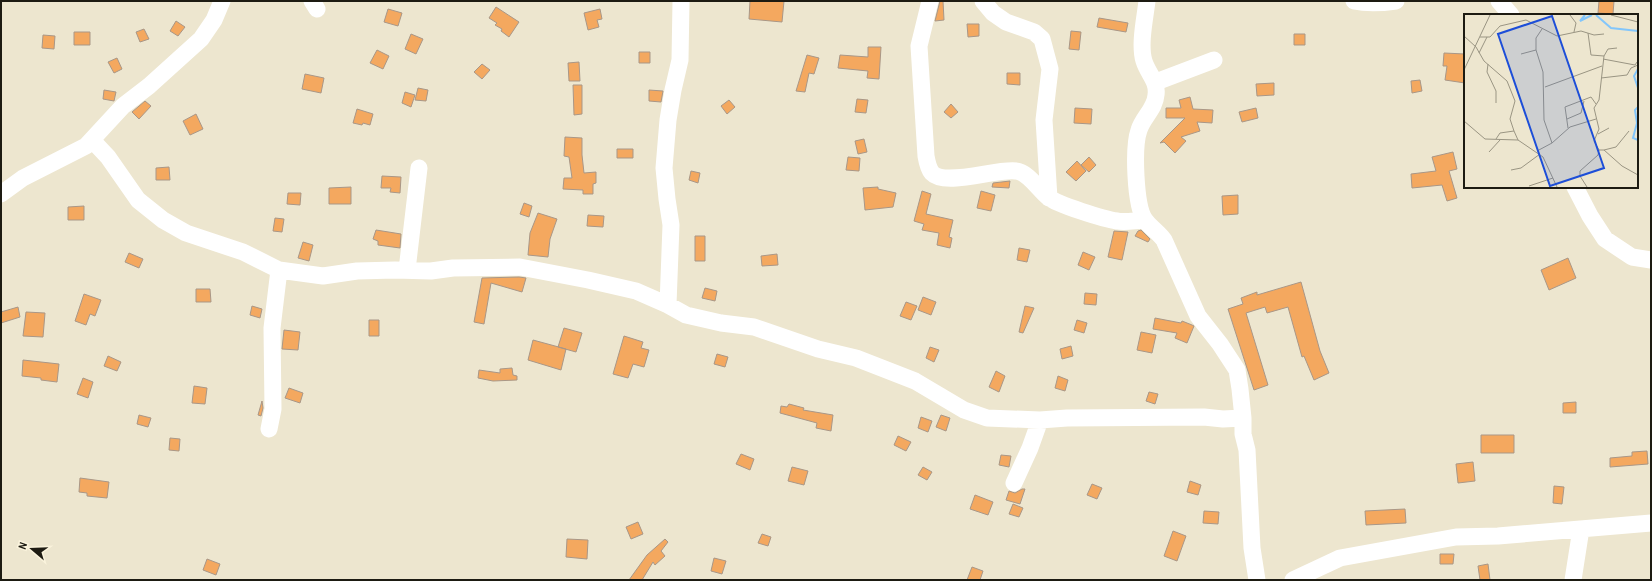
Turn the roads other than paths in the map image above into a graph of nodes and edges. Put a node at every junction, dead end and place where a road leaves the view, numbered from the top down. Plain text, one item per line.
1 (222, 1) edge
2 (681, 1) edge
3 (930, 1) edge
4 (983, 1) edge
5 (1147, 1) edge
6 (1354, 1) edge
7 (1396, 1) edge
8 (1499, 1) edge
9 (1510, 14) edge
10 (1214, 60) dead end
11 (1156, 82) junction
12 (92, 140) junction
13 (419, 168) dead end
14 (8, 182) edge
15 (1576, 188) edge
16 (1, 194) edge
17 (1049, 198) junction
18 (1145, 220) junction
19 (1651, 260) edge
20 (279, 270) junction
21 (407, 270) junction
22 (668, 305) junction
23 (1243, 418) junction
24 (1040, 420) junction
25 (269, 429) dead end
26 (1014, 483) dead end
27 (1651, 523) edge
28 (1581, 529) junction
29 (1301, 578) edge
30 (1257, 580) edge
31 (1573, 580) edge

1 - 12 street
2 - 22 street
3 - 17 street
4 - 17 street
5 - 11 street
6 - 7 street
8 - 9 street
10 - 11 street
11 - 18 street
12 - 14 street
12 - 20 street
13 - 21 street
14 - 16 street
15 - 19 street
17 - 18 street
18 - 23 street
20 - 21 street
20 - 25 street
21 - 22 street
22 - 24 street
23 - 24 street
23 - 30 street
24 - 26 street
27 - 28 street
28 - 29 street
28 - 31 street

